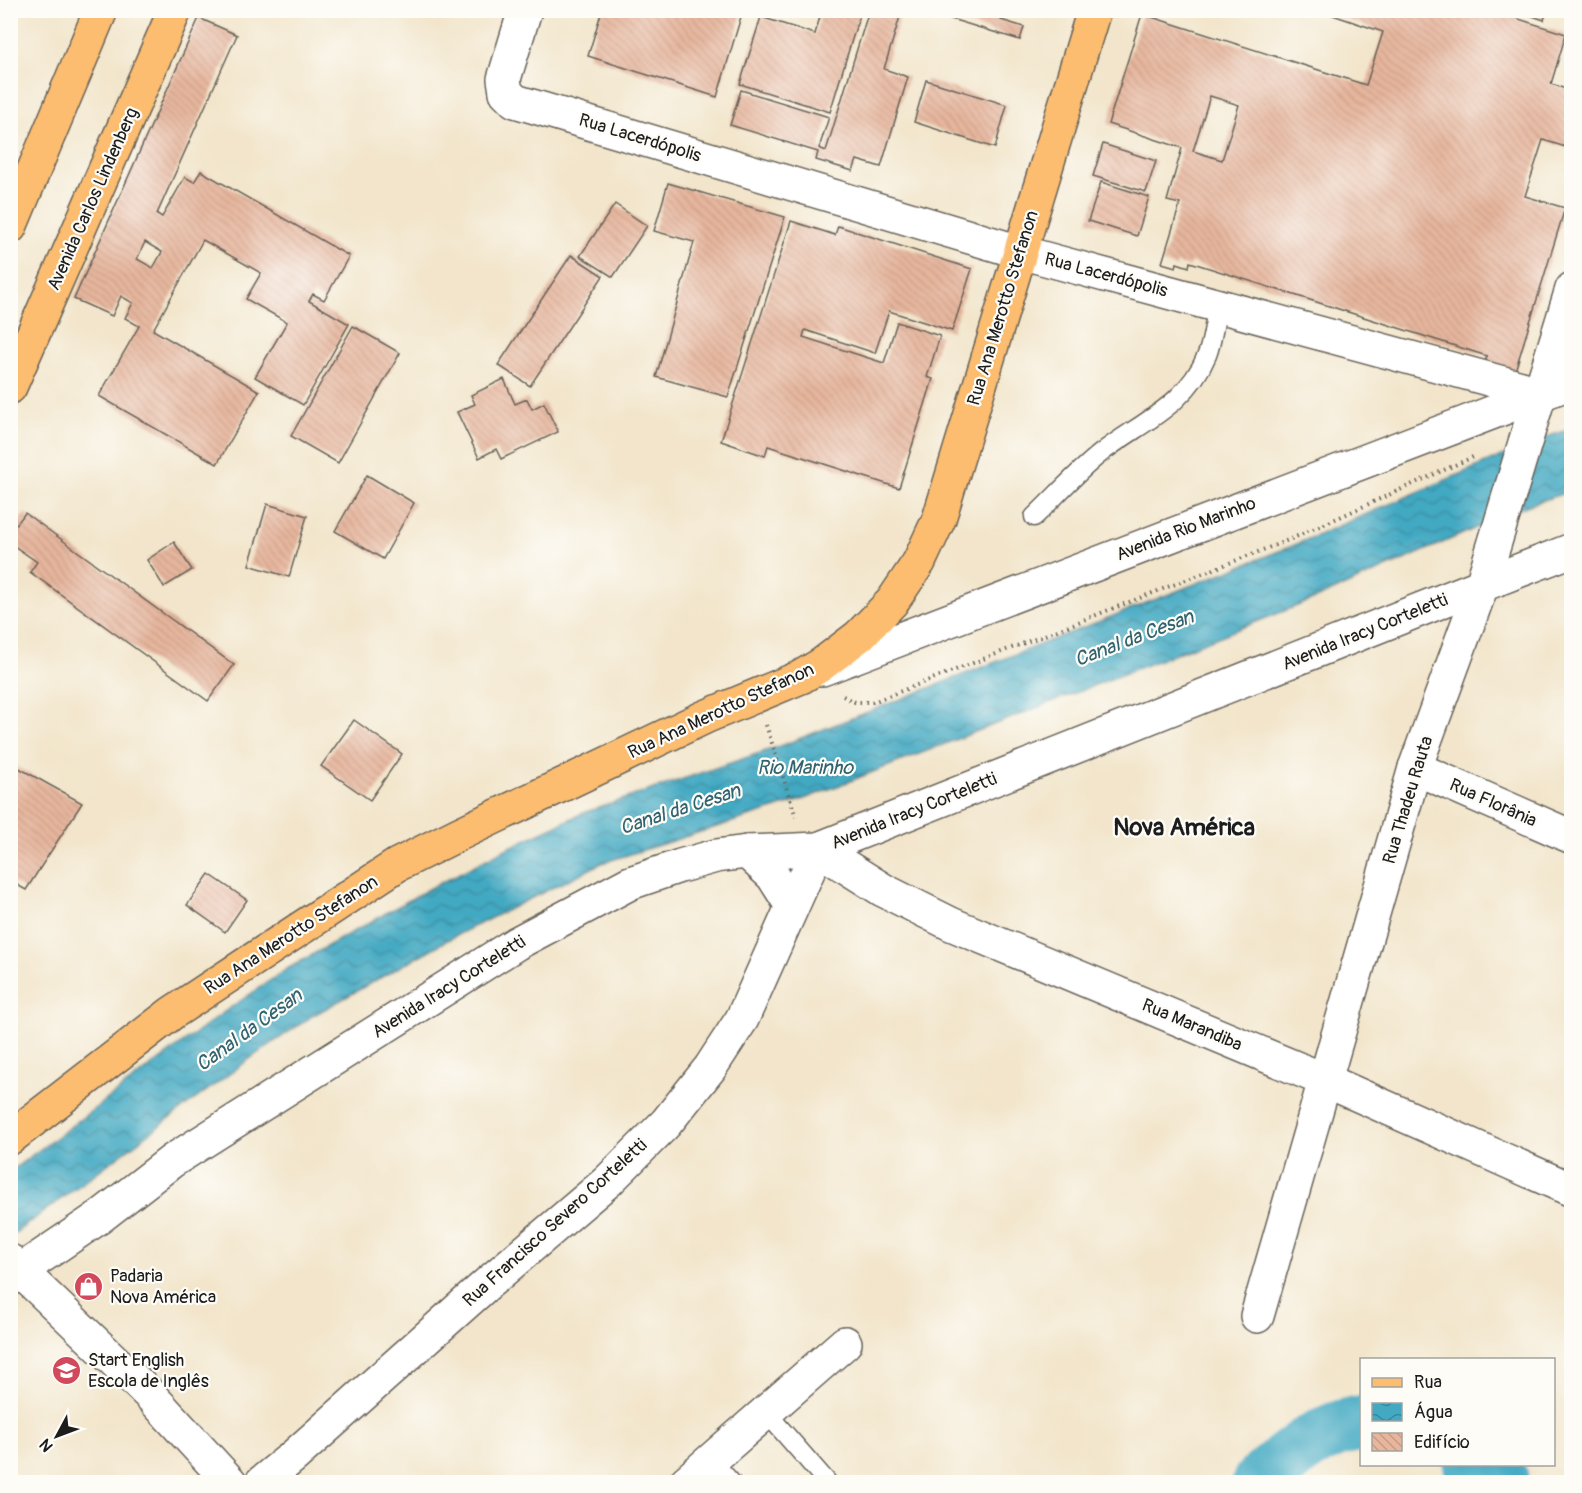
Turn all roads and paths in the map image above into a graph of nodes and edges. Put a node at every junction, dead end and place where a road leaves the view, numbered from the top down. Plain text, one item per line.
1 (101, 10) edge
2 (176, 10) edge
3 (525, 10) edge
4 (1094, 10) edge
5 (10, 227) edge
6 (1020, 252) junction
7 (1572, 289) edge
8 (1218, 306) junction
9 (1572, 381) edge
10 (10, 387) edge
11 (1540, 393) junction
12 (1526, 439) junction
13 (1034, 516) dead end
14 (1572, 550) edge
15 (1482, 585) junction
16 (801, 677) junction
17 (836, 693) dead end
18 (773, 745) dead end
19 (1415, 768) junction
20 (793, 806) dead end
21 (1572, 837) edge
22 (818, 849) junction
23 (747, 852) junction
24 (792, 906) junction
25 (1327, 1081) junction
26 (10, 1138) edge
27 (1572, 1190) edge
28 (14, 1270) edge
29 (1257, 1316) dead end
30 (845, 1343) dead end
31 (765, 1412) junction
32 (721, 1471) edge
33 (230, 1482) edge
34 (262, 1482) edge
35 (686, 1482) edge
36 (827, 1482) edge

1 - 5 main road
2 - 10 main road, Avenida Carlos Lindenberg
3 - 6 street, Rua Lacerdópolis
4 - 6 main road, Rua Ana Merotto Stefanon
6 - 8 street, Rua Lacerdópolis
6 - 16 main road, Rua Ana Merotto Stefanon
7 - 11 street, Rua Thadeu Rauta
8 - 11 street, Rua Lacerdópolis
8 - 13 lane
9 - 11 street, Avenida Rio Marinho
11 - 12 street, Rua Thadeu Rauta
11 - 16 street, Avenida Rio Marinho
12 - 15 street, Rua Thadeu Rauta
12 - 17 path
14 - 15 street, Avenida Iracy Corteletti
15 - 19 street, Rua Thadeu Rauta
15 - 22 street, Avenida Iracy Corteletti
16 - 26 main road, Rua Ana Merotto Stefanon
18 - 20 path
19 - 21 street, Rua Florânia
19 - 25 street, Rua Thadeu Rauta
22 - 23 street, Avenida Iracy Corteletti
22 - 24 street, Rua Francisco Severo Corteletti
22 - 25 street, Rua Marandiba
23 - 24 street
23 - 28 street, Avenida Iracy Corteletti
24 - 34 street, Rua Francisco Severo Corteletti
25 - 27 street, Rua Marandiba
25 - 29 street, Rua Thadeu Rauta
28 - 33 street
30 - 31 street
31 - 32 street
31 - 36 lane
32 - 35 street

